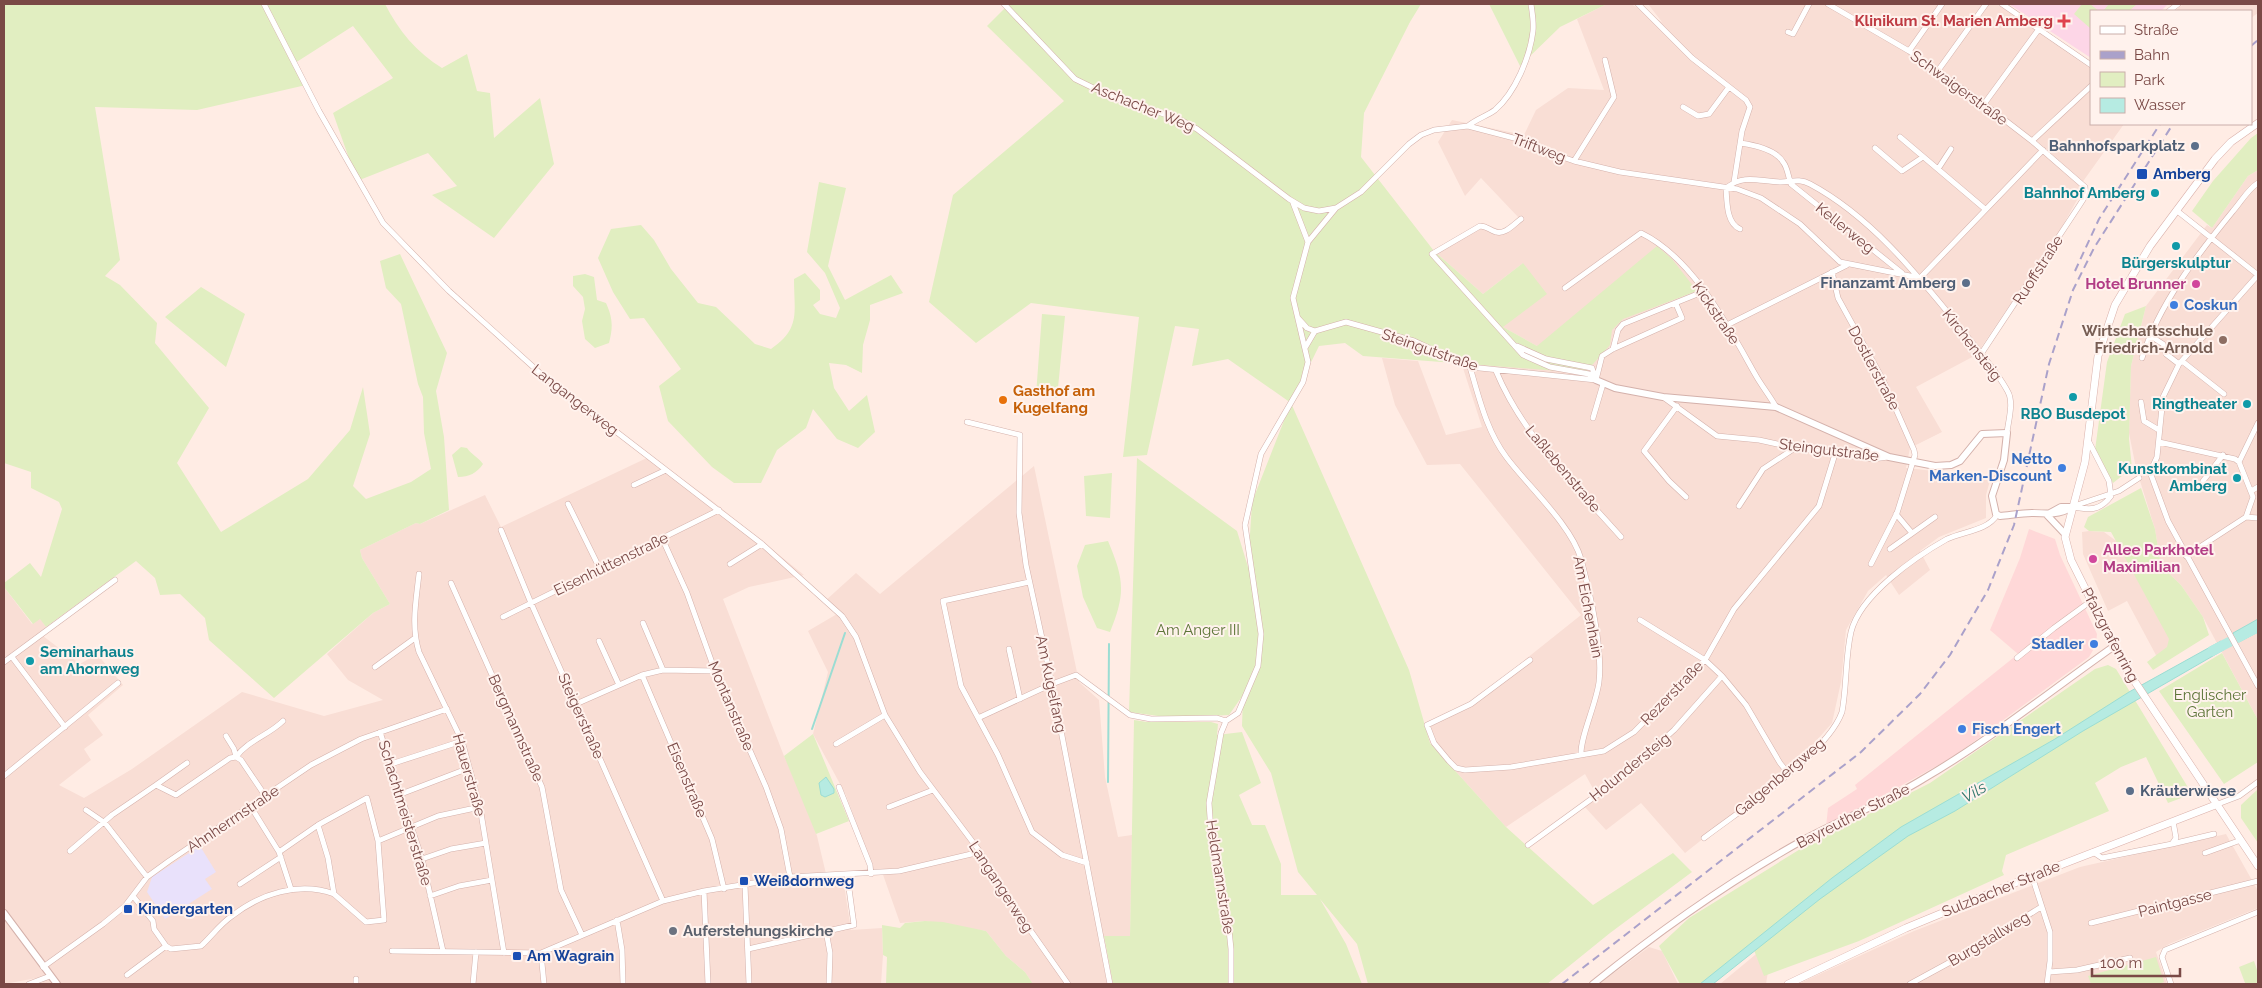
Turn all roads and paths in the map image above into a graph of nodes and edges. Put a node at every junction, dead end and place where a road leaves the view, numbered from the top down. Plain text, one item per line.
1 (264, 4) edge
2 (1004, 4) edge
3 (1531, 4) edge
4 (1638, 4) edge
5 (1809, 4) edge
6 (1828, 4) edge
7 (1942, 4) edge
8 (1986, 4) edge
9 (2002, 4) edge
10 (2039, 29) junction
11 (1788, 32) dead end
12 (1909, 52) junction
13 (1605, 60) dead end
14 (2090, 64) edge
15 (1938, 72) junction
16 (1730, 87) junction
17 (2090, 87) edge
18 (1984, 104) junction
19 (1683, 107) dead end
20 (2258, 123) edge
21 (1468, 126) junction
22 (1900, 137) dead end
23 (2032, 141) junction
24 (1740, 143) junction
25 (1875, 148) dead end
26 (1950, 150) dead end
27 (2043, 150) junction
28 (1923, 157) junction
29 (1574, 161) junction
30 (1938, 169) junction
31 (1790, 180) junction
32 (1734, 182) junction
33 (2082, 183) joint
34 (2256, 184) edge
35 (1726, 188) junction
36 (2258, 191) edge
37 (1293, 203) junction
38 (1336, 208) junction
39 (1986, 209) junction
40 (2176, 210) junction
41 (1521, 219) dead end
42 (1740, 229) dead end
43 (2211, 238) junction
44 (1308, 242) junction
45 (1847, 265) junction
46 (1832, 272) junction
47 (1903, 274) junction
48 (2258, 275) edge
49 (1920, 278) junction
50 (1565, 288) dead end
51 (1705, 291) junction
52 (1676, 304) junction
53 (1298, 318) junction
54 (1727, 325) junction
55 (1315, 332) junction
56 (2149, 335) junction
57 (1305, 348) junction
58 (1613, 348) junction
59 (1981, 354) junction
60 (2142, 358) dead end
61 (2180, 362) junction
62 (1470, 367) junction
63 (1496, 370) junction
64 (1596, 380) junction
65 (1603, 384) junction
66 (2224, 394) dead end
67 (1663, 397) junction
68 (2141, 402) dead end
69 (1677, 406) junction
70 (1776, 407) junction
71 (1593, 418) dead end
72 (967, 422) dead end
73 (2258, 423) edge
74 (2159, 430) junction
75 (2007, 434) junction
76 (2089, 442) junction
77 (2159, 442) junction
78 (1795, 448) junction
79 (1835, 454) junction
80 (2223, 455) junction
81 (1889, 457) junction
82 (2239, 462) junction
83 (1912, 463) junction
84 (666, 470) junction
85 (2138, 478) dead end
86 (2203, 481) dead end
87 (634, 485) dead end
88 (2258, 487) edge
89 (2251, 491) junction
90 (2111, 493) junction
91 (1686, 497) dead end
92 (568, 504) dead end
93 (1738, 506) dead end
94 (2073, 507) junction
95 (719, 510) junction
96 (1896, 514) junction
97 (1997, 515) junction
98 (2047, 515) junction
99 (1935, 517) dead end
100 (2246, 517) junction
101 (2257, 519) edge
102 (501, 530) dead end
103 (1912, 533) junction
104 (2065, 534) junction
105 (1621, 537) dead end
106 (662, 538) junction
107 (762, 544) junction
108 (1890, 549) dead end
109 (2186, 556) junction
110 (730, 564) dead end
111 (1871, 564) dead end
112 (599, 568) junction
113 (419, 574) dead end
114 (115, 580) dead end
115 (1029, 582) junction
116 (451, 583) dead end
117 (2091, 602) junction
118 (531, 603) junction
119 (502, 617) dead end
120 (1640, 620) dead end
121 (643, 622) dead end
122 (415, 638) junction
123 (599, 641) dead end
124 (2113, 647) junction
125 (1009, 649) dead end
126 (12, 657) junction
127 (2017, 658) dead end
128 (1530, 660) dead end
129 (1705, 660) junction
130 (4, 662) edge
131 (375, 668) dead end
132 (663, 670) junction
133 (715, 670) junction
134 (642, 675) junction
135 (1722, 676) junction
136 (118, 683) dead end
137 (1052, 684) junction
138 (619, 685) junction
139 (2258, 686) edge
140 (1020, 699) junction
141 (576, 704) junction
142 (447, 709) junction
143 (885, 715) junction
144 (978, 718) junction
145 (283, 721) dead end
146 (1226, 721) junction
147 (65, 727) junction
148 (380, 732) junction
149 (226, 736) dead end
150 (462, 741) junction
151 (836, 744) dead end
152 (1582, 755) junction
153 (236, 756) junction
154 (187, 763) dead end
155 (391, 764) junction
156 (469, 768) junction
157 (1788, 773) junction
158 (4, 774) edge
159 (2258, 782) edge
160 (156, 785) junction
161 (839, 788) dead end
162 (933, 790) junction
163 (401, 794) junction
164 (266, 797) junction
165 (2218, 804) junction
166 (251, 807) junction
167 (480, 807) junction
168 (889, 807) dead end
169 (86, 810) dead end
170 (2173, 821) junction
171 (105, 823) junction
172 (318, 825) junction
173 (412, 827) junction
174 (2214, 834) dead end
175 (1704, 838) dead end
176 (2241, 840) junction
177 (378, 841) junction
178 (486, 843) junction
179 (2172, 844) junction
180 (1528, 845) dead end
181 (70, 850) dead end
182 (980, 852) junction
183 (2093, 852) junction
184 (2205, 853) dead end
185 (280, 855) junction
186 (422, 858) junction
187 (1087, 862) junction
188 (2258, 866) edge
189 (847, 874) junction
190 (871, 874) junction
191 (2032, 876) junction
192 (148, 877) junction
193 (790, 877) junction
194 (492, 880) junction
195 (2258, 881) edge
196 (240, 884) dead end
197 (744, 885) junction
198 (724, 888) junction
199 (291, 889) junction
200 (704, 891) junction
201 (334, 894) junction
202 (134, 896) junction
203 (430, 896) junction
204 (663, 901) junction
205 (2041, 907) junction
206 (2258, 912) edge
207 (4, 913) edge
208 (617, 920) junction
209 (2091, 924) dead end
210 (826, 930) junction
211 (582, 935) junction
212 (166, 946) junction
213 (748, 949) junction
214 (392, 951) dead end
215 (442, 951) junction
216 (476, 952) junction
217 (504, 953) junction
218 (541, 953) junction
219 (2130, 958) dead end
220 (43, 967) junction
221 (2049, 972) junction
222 (50, 976) junction
223 (127, 976) dead end
224 (29, 984) edge
225 (57, 984) edge
226 (473, 984) edge
227 (544, 984) edge
228 (623, 984) edge
229 (708, 984) edge
230 (749, 984) edge
231 (829, 984) edge
232 (1068, 984) edge
233 (1110, 984) edge
234 (1231, 984) edge
235 (1593, 984) edge
236 (1788, 984) edge
237 (1910, 984) edge
238 (2047, 984) edge
239 (2171, 984) edge

1 - 84 street, Langangerweg
2 - 37 street, Aschacher Weg
3 - 21 street
4 - 16 street
5 - 11 street
6 - 12 street, Schwaigerstraße
7 - 12 street
8 - 15 street
9 - 10 street
10 - 14 street
10 - 18 street
12 - 15 street, Schwaigerstraße
13 - 29 street
15 - 18 street, Schwaigerstraße
16 - 19 street
16 - 24 street
17 - 23 street
18 - 23 street, Schwaigerstraße
20 - 40 main road, Pfalzgrafenring
21 - 29 street, Triftweg
21 - 38 street, Triftweg
22 - 28 street
23 - 27 street, Schwaigerstraße
24 - 31 street
24 - 32 street
25 - 28 street
26 - 30 street
27 - 33 street, Schwaigerstraße
27 - 39 street
28 - 30 street
29 - 35 street, Triftweg
30 - 39 street
31 - 32 street, Kirchensteig
31 - 47 street, Kellerweg
31 - 49 street, Kirchensteig
32 - 35 street, Kirchensteig
33 - 59 street, Ruoffstraße
34 - 36 street
34 - 43 street
35 - 42 street
35 - 45 street, Triftweg
37 - 38 street, Aschacher Weg
37 - 44 street
38 - 44 street
39 - 49 street
40 - 43 street
40 - 76 main road, Pfalzgrafenring
41 - 64 street, Steingutstraße
43 - 48 street
43 - 56 street
44 - 53 street, Heldmannstraße
45 - 46 street
45 - 47 street, Triftweg
46 - 54 street
46 - 83 street, Dostlerstraße
47 - 49 street, Triftweg
48 - 61 street
49 - 59 street, Kirchensteig
50 - 51 street, Kickstraße
51 - 52 street
51 - 54 street, Kickstraße
52 - 58 street
52 - 58 street
53 - 55 street
53 - 57 street, Heldmannstraße
54 - 70 street, Kickstraße
55 - 57 street
55 - 62 street, Steingutstraße
56 - 60 street
56 - 61 street
57 - 146 street, Heldmannstraße
58 - 64 street
59 - 75 street, Kirchensteig
61 - 66 street
61 - 74 street
62 - 63 street, Steingutstraße
62 - 152 street, Am Eichenhain
63 - 64 street, Steingutstraße
63 - 105 street, Laßlebenstraße
64 - 65 street, Steingutstraße
65 - 67 street, Steingutstraße
65 - 71 street
67 - 69 street, Steingutstraße
67 - 70 street, Steingutstraße
68 - 74 street
69 - 78 street, Steingutstraße
69 - 91 street
70 - 81 street, Steingutstraße
72 - 115 street, Am Kugelfang
73 - 82 street
74 - 77 street
75 - 83 street, Steingutstraße
75 - 97 street
76 - 90 street
76 - 94 main road, Pfalzgrafenring
77 - 80 street
77 - 109 street
78 - 79 street, Steingutstraße
78 - 93 street
79 - 81 street, Steingutstraße
79 - 129 street, Rezerstraße
80 - 82 street
80 - 86 street
81 - 83 street, Steingutstraße
82 - 89 street
83 - 96 street
84 - 87 street
84 - 95 street, Langangerweg
85 - 90 street
88 - 89 street
89 - 100 street
90 - 94 street
90 - 94 street
92 - 112 street
94 - 98 street
94 - 104 main road, Pfalzgrafenring
95 - 106 street, Eisenhüttenstraße
95 - 107 street, Langangerweg
96 - 103 street
96 - 111 street
97 - 98 street
97 - 157 street, Galgenbergweg
98 - 104 street
99 - 103 street
100 - 101 street
100 - 109 street
102 - 118 street, Steigerstraße
103 - 108 street
104 - 117 main road, Pfalzgrafenring
106 - 112 street, Eisenhüttenstraße
106 - 133 street, Montanstraße
107 - 110 street
107 - 143 street, Langangerweg
109 - 139 street
112 - 118 street, Eisenhüttenstraße
113 - 122 street, Hauerstraße
114 - 126 street
115 - 137 street, Am Kugelfang
115 - 144 street
116 - 211 street, Bergmannstraße
117 - 124 main road, Pfalzgrafenring
117 - 127 street
118 - 119 street, Eisenhüttenstraße
118 - 141 street, Steigerstraße
120 - 129 street
121 - 132 street
122 - 131 street
122 - 142 street, Hauerstraße
123 - 138 street
124 - 165 main road, Pfalzgrafenring
124 - 235 street, Bayreuther Straße
125 - 140 street
126 - 130 street
126 - 147 street
128 - 152 street, Rezerstraße
129 - 135 street
129 - 152 street, Rezerstraße
132 - 133 street
132 - 134 street
133 - 193 street, Montanstraße
134 - 138 street
134 - 198 street, Eisenstraße
135 - 157 street
135 - 180 street, Holundersteig
136 - 147 street
137 - 140 street
137 - 146 street
137 - 187 street, Am Kugelfang
138 - 141 street
140 - 144 street
141 - 204 street, Steigerstraße
142 - 148 street, Ahnherrnstraße
142 - 150 street, Hauerstraße
143 - 151 street
143 - 162 street, Langangerweg
144 - 187 street
145 - 153 street
146 - 234 street, Heldmannstraße
147 - 158 street
148 - 155 street, Schachtmeisterstraße
148 - 164 street, Ahnherrnstraße
149 - 153 street
150 - 155 street
150 - 156 street, Hauerstraße
153 - 160 street
153 - 164 street
154 - 160 street
155 - 163 street, Schachtmeisterstraße
156 - 163 street
156 - 167 street, Hauerstraße
157 - 175 street, Galgenbergweg
159 - 165 street
160 - 171 street
161 - 190 street
162 - 168 street
162 - 182 street, Langangerweg
163 - 173 street, Schachtmeisterstraße
164 - 166 street, Ahnherrnstraße
165 - 170 main road, Sulzbacher Straße
165 - 176 main road, Pfalzgrafenring
166 - 185 street
166 - 192 street, Ahnherrnstraße
167 - 173 street
167 - 178 street, Hauerstraße
169 - 171 street
170 - 179 street
170 - 183 main road, Sulzbacher Straße
171 - 181 street
171 - 192 street
172 - 177 street
172 - 185 street
172 - 201 street
173 - 177 street
173 - 186 street, Schachtmeisterstraße
174 - 179 street
176 - 184 street
176 - 188 main road, Pfalzgrafenring
177 - 201 street
178 - 186 street
178 - 194 street, Hauerstraße
179 - 183 street
182 - 190 street
182 - 232 street, Langangerweg
183 - 191 main road, Sulzbacher Straße
185 - 196 street
185 - 199 street
186 - 203 street, Schachtmeisterstraße
187 - 233 street, Am Kugelfang
189 - 190 street
189 - 193 street
189 - 210 street
191 - 205 street
191 - 236 main road, Sulzbacher Straße
192 - 202 street, Ahnherrnstraße
193 - 197 street
194 - 203 street
194 - 217 street, Hauerstraße
195 - 209 street, Paintgasse
197 - 198 street
197 - 213 street
198 - 200 street
199 - 201 street
199 - 212 street
200 - 204 street
200 - 229 street
202 - 212 street
202 - 220 street, Ahnherrnstraße
203 - 215 street, Schachtmeisterstraße
204 - 208 street
205 - 221 street
205 - 237 street, Burgstallweg
206 - 239 street
207 - 220 street
208 - 211 street
208 - 228 street
210 - 213 street
210 - 231 street
211 - 218 street
212 - 223 street
213 - 230 street
214 - 215 street
215 - 216 street
216 - 217 street
216 - 226 street
217 - 218 street
218 - 227 street
219 - 221 street
220 - 222 street
221 - 238 street
222 - 224 street
222 - 225 street

